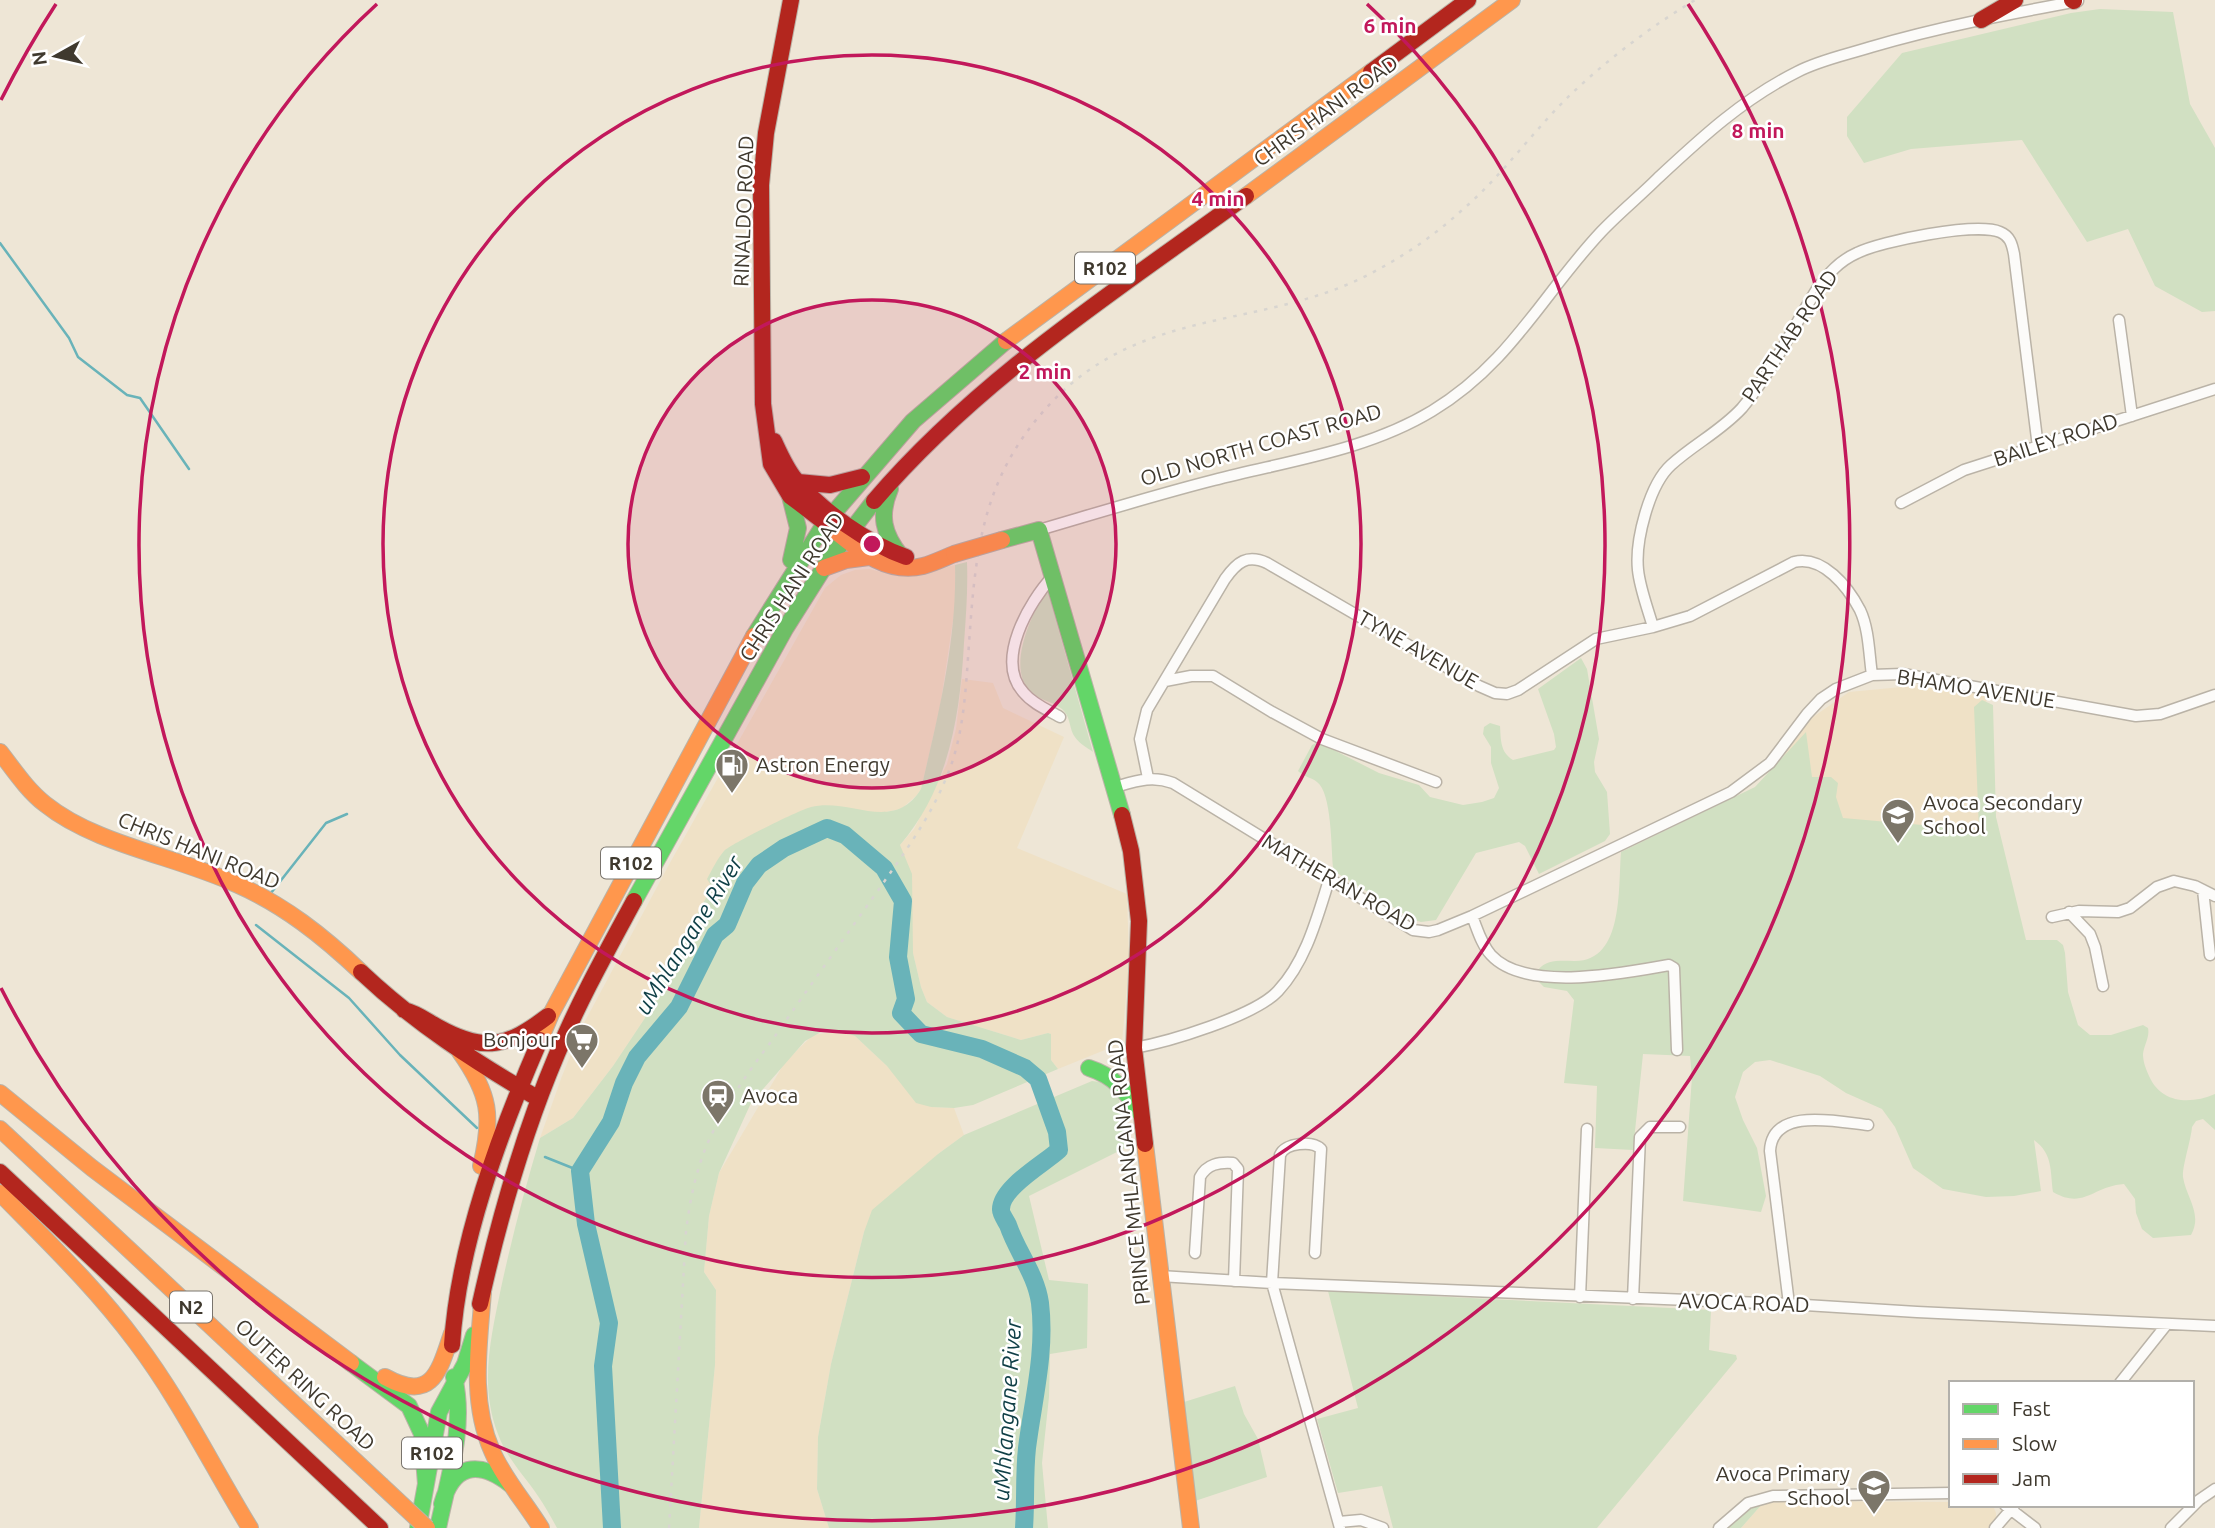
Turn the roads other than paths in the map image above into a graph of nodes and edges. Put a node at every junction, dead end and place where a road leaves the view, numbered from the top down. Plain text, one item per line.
1 (791, 0) edge
2 (1468, 0) edge
3 (2015, 0) edge
4 (2076, 0) edge
5 (1501, 3) edge
6 (1981, 20) junction
7 (2119, 320) dead end
8 (2215, 389) edge
9 (2132, 416) junction
10 (2038, 446) junction
11 (863, 476) junction
12 (896, 476) junction
13 (794, 489) junction
14 (1901, 503) dead end
15 (829, 517) junction
16 (1039, 530) junction
17 (849, 533) junction
18 (901, 556) junction
19 (948, 556) junction
20 (869, 557) junction
21 (824, 568) junction
22 (1053, 576) junction
23 (779, 593) junction
24 (1653, 627) junction
25 (1872, 675) junction
26 (1165, 681) junction
27 (2215, 695) edge
28 (1060, 717) dead end
29 (0, 752) edge
30 (1148, 778) junction
31 (1436, 782) dead end
32 (1115, 787) junction
33 (1329, 880) junction
34 (2203, 890) junction
35 (2215, 895) edge
36 (2069, 912) junction
37 (1472, 916) junction
38 (2052, 917) dead end
39 (2210, 955) dead end
40 (2103, 986) dead end
41 (404, 1010) junction
42 (551, 1014) junction
43 (1135, 1048) junction
44 (1677, 1050) dead end
45 (460, 1052) junction
46 (1089, 1068) dead end
47 (519, 1088) junction
48 (0, 1093) edge
49 (539, 1099) junction
50 (1141, 1114) junction
51 (1868, 1125) dead end
52 (1680, 1127) dead end
53 (0, 1129) edge
54 (1587, 1129) dead end
55 (0, 1172) edge
56 (0, 1193) edge
57 (477, 1212) junction
58 (1195, 1253) dead end
59 (1315, 1254) dead end
60 (1160, 1276) junction
61 (1234, 1281) junction
62 (1272, 1283) junction
63 (483, 1292) junction
64 (1580, 1297) junction
65 (1633, 1299) junction
66 (1790, 1304) junction
67 (289, 1317) junction
68 (2167, 1324) junction
69 (2215, 1326) edge
70 (452, 1333) junction
71 (2122, 1381) edge
72 (456, 1382) junction
73 (426, 1484) junction
74 (514, 1488) junction
75 (2215, 1489) edge
76 (1949, 1493) edge
77 (442, 1504) junction
78 (2194, 1505) edge
79 (2011, 1507) edge
80 (2192, 1507) edge
81 (377, 1525) edge
82 (1339, 1525) edge
83 (250, 1528) edge
84 (418, 1528) edge
85 (427, 1528) edge
86 (438, 1528) edge
87 (541, 1528) edge
88 (1191, 1528) edge
89 (1383, 1528) edge
90 (1719, 1528) edge
91 (1996, 1528) edge
92 (2035, 1528) edge
93 (2171, 1528) edge

1 - 13 main road, RINALDO ROAD
2 - 11 main road, CHRIS HANI ROAD / R102
3 - 6 main road
4 - 6 street, OLD NORTH COAST ROAD
5 - 12 main road, CHRIS HANI ROAD / R102
6 - 16 street, OLD NORTH COAST ROAD
7 - 9 street
8 - 9 street, BAILEY ROAD
9 - 10 street, BAILEY ROAD
10 - 14 street, BAILEY ROAD
10 - 24 street, PARTHAB ROAD
11 - 13 main road
11 - 15 main road, CHRIS HANI ROAD / R102
12 - 17 main road, CHRIS HANI ROAD / R102
12 - 18 main road
13 - 15 main road, RINALDO ROAD
13 - 23 main road
15 - 17 main road, RINALDO ROAD
15 - 23 main road, CHRIS HANI ROAD / R102
16 - 19 main road, OLD NORTH COAST ROAD, bridge
16 - 22 main road, PRINCE MHLANGANA ROAD
17 - 18 main road, OLD NORTH COAST ROAD
17 - 20 main road, OLD NORTH COAST ROAD
17 - 21 main road, CHRIS HANI ROAD / R102
18 - 19 main road, OLD NORTH COAST ROAD
19 - 20 main road, OLD NORTH COAST ROAD
20 - 21 main road
21 - 49 main road, CHRIS HANI ROAD / R102
22 - 28 street
22 - 32 main road, PRINCE MHLANGANA ROAD
23 - 42 main road, CHRIS HANI ROAD / R102
24 - 25 street, TYNE AVENUE
24 - 26 street, TYNE AVENUE
25 - 27 street, BHAMO AVENUE
25 - 37 street, BHAMO AVENUE
26 - 30 street, TYNE AVENUE
26 - 31 street
29 - 41 main road, CHRIS HANI ROAD
30 - 32 street
30 - 33 street, MATHERAN ROAD
32 - 43 main road, PRINCE MHLANGANA ROAD
33 - 37 street, MATHERAN ROAD
33 - 43 street
34 - 35 street
34 - 36 street
34 - 39 street
36 - 38 street
36 - 40 street
37 - 44 street
41 - 42 main road
41 - 45 main road, CHRIS HANI ROAD
42 - 47 main road, CHRIS HANI ROAD / R102
43 - 50 main road, PRINCE MHLANGANA ROAD
45 - 47 main road, CHRIS HANI ROAD
45 - 57 main road
46 - 50 main road
47 - 49 main road, CHRIS HANI ROAD
47 - 57 main road, R102
48 - 67 main road
49 - 63 main road, R102
50 - 60 main road, PRINCE MHLANGANA ROAD
51 - 66 street
52 - 65 street
53 - 85 main road, OUTER RING ROAD / N2, bridge
54 - 64 street
55 - 81 main road, N2
56 - 83 main road
57 - 70 main road, R102
58 - 61 street
59 - 62 street
60 - 61 street, AVOCA ROAD
60 - 88 main road, PRINCE MHLANGANA ROAD
61 - 62 street, AVOCA ROAD
62 - 64 street, AVOCA ROAD
62 - 82 street
63 - 72 main road, R102
63 - 74 main road
64 - 65 street, AVOCA ROAD
65 - 66 street, AVOCA ROAD
66 - 68 street, AVOCA ROAD
67 - 70 main road
67 - 73 main road
68 - 69 street, AVOCA ROAD
68 - 71 street
70 - 72 main road, R102
72 - 73 main road, R102
72 - 77 main road, R102
73 - 84 main road, R102
74 - 77 main road
74 - 87 main road
75 - 78 street
76 - 90 street
77 - 86 main road, R102
79 - 91 street
79 - 92 street
80 - 93 street
82 - 89 street

